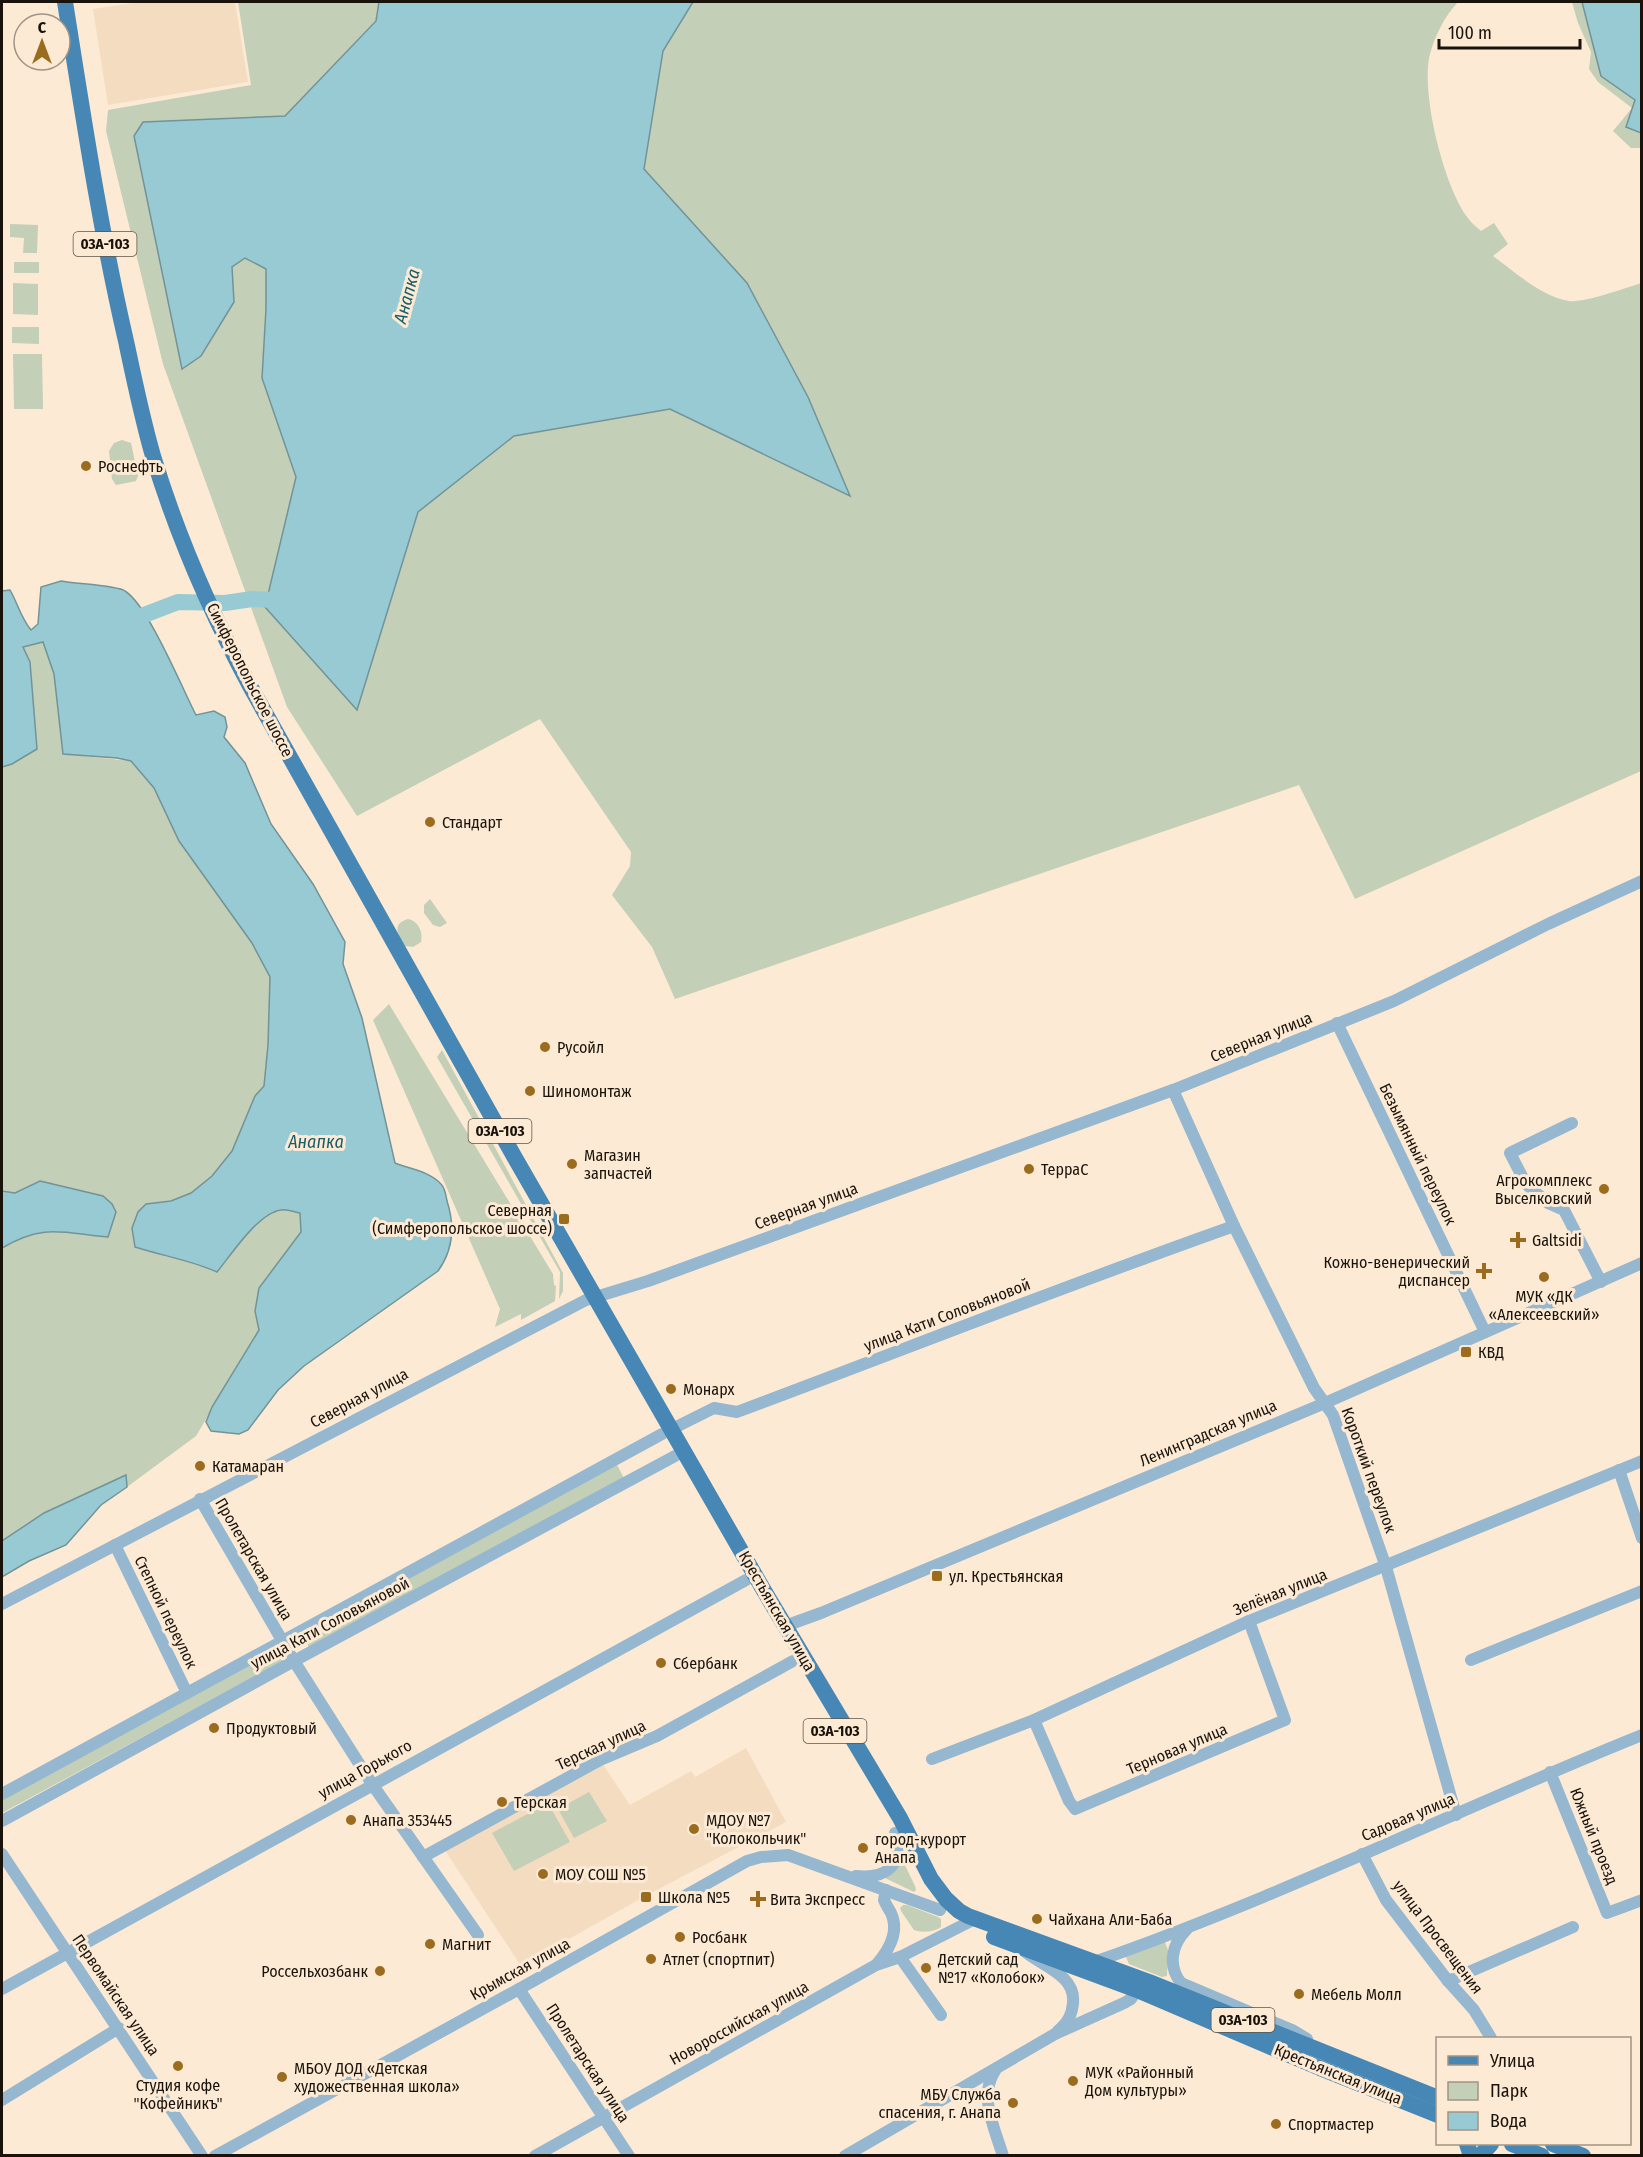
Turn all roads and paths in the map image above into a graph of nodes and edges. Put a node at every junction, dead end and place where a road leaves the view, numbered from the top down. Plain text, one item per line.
1 (65, 2) edge
2 (67, 72) edge
3 (191, 566) junction
4 (1641, 881) edge
5 (1337, 1023) junction
6 (1173, 1090) junction
7 (1572, 1122) dead end
8 (1234, 1226) junction
9 (1641, 1263) edge
10 (1601, 1282) junction
11 (591, 1298) junction
12 (1485, 1332) junction
13 (1325, 1403) junction
14 (667, 1432) junction
15 (675, 1456) junction
16 (1641, 1461) edge
17 (1619, 1470) junction
18 (200, 1499) junction
19 (1641, 1538) edge
20 (115, 1545) junction
21 (1386, 1567) junction
22 (746, 1580) junction
23 (1641, 1591) edge
24 (2, 1604) edge
25 (1249, 1622) junction
26 (785, 1626) junction
27 (283, 1642) junction
28 (1471, 1660) dead end
29 (294, 1661) junction
30 (793, 1661) junction
31 (188, 1693) junction
32 (1034, 1720) junction
33 (1641, 1735) edge
34 (932, 1759) dead end
35 (1550, 1772) junction
36 (372, 1784) junction
37 (2, 1794) edge
38 (1456, 1815) junction
39 (2, 1821) edge
40 (896, 1833) junction
41 (2, 1854) edge
42 (1362, 1854) junction
43 (423, 1857) junction
44 (849, 1876) junction
45 (886, 1890) junction
46 (1641, 1900) edge
47 (940, 1910) junction
48 (968, 1920) junction
49 (1573, 1927) dead end
50 (1188, 1929) junction
51 (478, 1935) dead end
52 (1019, 1947) junction
53 (68, 1953) junction
54 (900, 1957) junction
55 (1094, 1962) junction
56 (876, 1965) junction
57 (1448, 1981) junction
58 (1139, 1985) junction
59 (2, 1989) edge
60 (519, 1989) junction
61 (941, 2015) dead end
62 (119, 2028) junction
63 (1055, 2034) junction
64 (1490, 2037) edge
65 (1333, 2057) junction
66 (996, 2069) junction
67 (1390, 2096) junction
68 (1436, 2098) edge
69 (2, 2100) edge
70 (1436, 2115) edge
71 (605, 2117) junction
72 (1436, 2123) edge
73 (1514, 2145) edge
74 (1556, 2145) edge
75 (202, 2156) edge
76 (215, 2156) edge
77 (535, 2156) edge
78 (630, 2156) edge
79 (845, 2156) edge
80 (1003, 2156) edge
81 (1542, 2156) edge
82 (1584, 2156) edge

1 - 3 main road, Симферопольское шоссе / 03А-103
2 - 3 main road, Симферопольское шоссе / 03А-103
3 - 11 main road, Симферопольское шоссе / 03А-103
4 - 5 street, Северная улица
5 - 6 street, Северная улица
5 - 12 street, Безымянный переулок
6 - 8 street, Короткий переулок
6 - 11 street, Северная улица
7 - 10 street
8 - 13 street, Короткий переулок
8 - 14 street, улица Кати Соловьяновой
9 - 10 street, Ленинградская улица
10 - 12 street, Ленинградская улица
11 - 14 main road, Крестьянская улица / 03А-103
11 - 18 street, Северная улица
12 - 13 street, Ленинградская улица
13 - 21 street, Короткий переулок
13 - 26 street, Ленинградская улица
14 - 15 main road, Крестьянская улица / 03А-103
14 - 26 main road, Крестьянская улица / 03А-103
14 - 27 street, улица Кати Соловьяновой
15 - 22 main road, Крестьянская улица / 03А-103
15 - 29 street, улица Кати Соловьяновой
16 - 17 street, Зелёная улица
17 - 19 street
17 - 21 street, Зелёная улица
18 - 20 street, Северная улица
18 - 27 street, Пролетарская улица
20 - 24 street, Северная улица
20 - 31 street, Степной переулок
21 - 25 street, Зелёная улица
21 - 38 street, Короткий переулок
22 - 30 main road, Крестьянская улица / 03А-103
22 - 36 street, улица Горького
23 - 28 street
25 - 32 street, Зелёная улица
25 - 32 street, Терновая улица
26 - 48 main road, Крестьянская улица / 03А-103
27 - 29 street, Пролетарская улица
27 - 31 street, улица Кати Соловьяновой
29 - 36 street, Пролетарская улица
29 - 39 street, улица Кати Соловьяновой
30 - 40 main road, Крестьянская улица / 03А-103
30 - 43 street, Терская улица
31 - 37 street, улица Кати Соловьяновой
32 - 34 street, Зелёная улица
33 - 35 street, Садовая улица
35 - 38 street, Садовая улица
35 - 46 street, Южный проезд
36 - 43 street, Пролетарская улица
36 - 53 street, улица Горького
38 - 42 street, Садовая улица
40 - 44 street, Крымская улица
40 - 47 main road, Крестьянская улица / 03А-103
41 - 53 street, Первомайская улица
42 - 50 street, Садовая улица
42 - 57 street, улица Просвещения
43 - 51 street, Пролетарская улица
44 - 45 street, Крымская улица
44 - 60 street, Крымская улица
45 - 47 street, Крымская улица
45 - 56 street
47 - 48 main road, Крестьянская улица / 03А-103
48 - 52 main road, Крестьянская улица / 03А-103
48 - 54 street, Новороссийская улица
48 - 55 main road, Крестьянская улица / 03А-103
49 - 57 street
50 - 55 street, Садовая улица
50 - 65 street
52 - 58 main road, Крестьянская улица / 03А-103
52 - 63 street
53 - 59 street, улица Горького
53 - 62 street, Первомайская улица
54 - 56 street, Новороссийская улица
54 - 61 street
55 - 58 main road, Крестьянская улица / 03А-103
56 - 71 street, Новороссийская улица
57 - 64 street, улица Просвещения
58 - 63 street
58 - 65 main road, Крестьянская улица / 03А-103
58 - 67 main road, Крестьянская улица / 03А-103
60 - 71 street, Пролетарская улица
60 - 76 street, Крымская улица
62 - 69 street
62 - 75 street, Первомайская улица
63 - 66 street
65 - 68 main road, Крестьянская улица / 03А-103
66 - 79 street
66 - 80 street
67 - 70 main road, Крестьянская улица / 03А-103
67 - 72 main road
71 - 77 street, Новороссийская улица
71 - 78 street, Пролетарская улица
73 - 81 main road
74 - 82 main road

